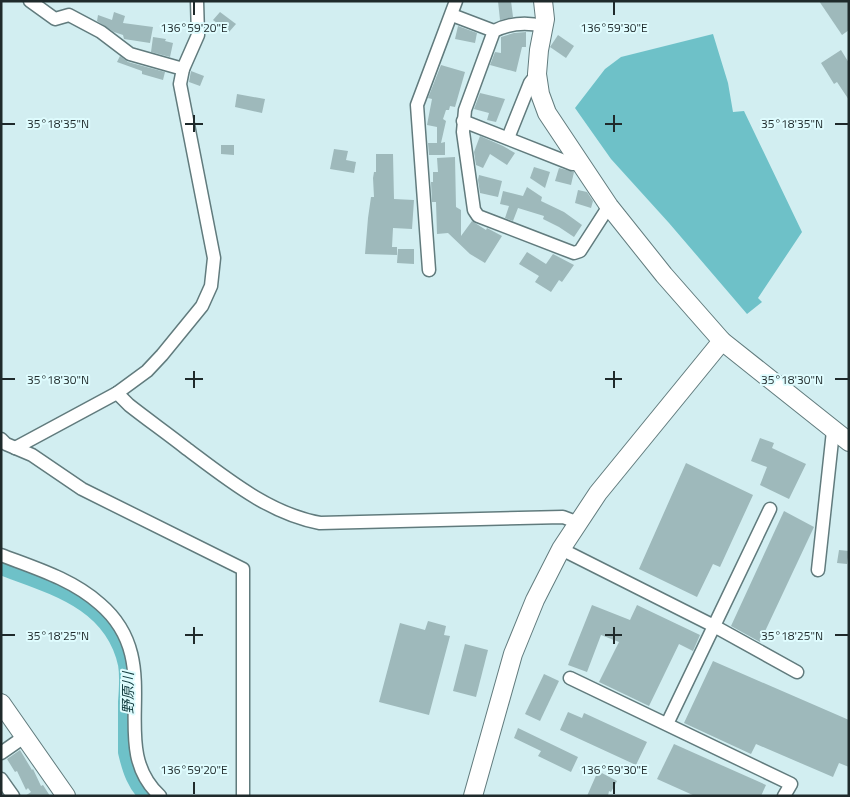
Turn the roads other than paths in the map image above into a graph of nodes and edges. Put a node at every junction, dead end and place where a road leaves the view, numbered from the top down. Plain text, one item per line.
1 (30, 1) edge
2 (197, 1) edge
3 (456, 1) edge
4 (543, 1) edge
5 (452, 14) junction
6 (543, 26) junction
7 (494, 31) junction
8 (183, 68) junction
9 (537, 74) junction
10 (464, 121) junction
11 (508, 138) junction
12 (581, 164) junction
13 (609, 206) junction
14 (429, 270) dead end
15 (722, 341) junction
16 (117, 394) junction
17 (833, 431) junction
18 (1, 439) edge
19 (849, 442) edge
20 (15, 448) junction
21 (770, 509) dead end
22 (579, 523) junction
23 (561, 550) junction
24 (1, 554) edge
25 (818, 570) dead end
26 (714, 626) junction
27 (797, 672) dead end
28 (570, 678) dead end
29 (1, 703) edge
30 (667, 724) junction
31 (24, 737) junction
32 (1, 753) edge
33 (1, 779) edge
34 (13, 796) edge
35 (66, 796) edge
36 (160, 796) edge
37 (243, 796) edge
38 (473, 796) edge
39 (784, 796) edge

1 - 8 street
2 - 8 street
3 - 5 street
4 - 6 street
5 - 7 street
5 - 14 street
6 - 7 street
6 - 9 street
7 - 10 street
8 - 16 street
9 - 11 street
9 - 12 street
10 - 11 street
10 - 13 street
11 - 12 street
12 - 13 street
13 - 15 street
15 - 17 street
15 - 22 street
16 - 20 street
16 - 22 street
17 - 19 street
17 - 25 street
18 - 20 street
20 - 37 street
21 - 26 street
22 - 23 street
23 - 26 street
23 - 38 street
24 - 36 street
26 - 27 street
26 - 30 street
28 - 30 street
29 - 31 street
30 - 39 street
31 - 32 street
31 - 35 street
33 - 34 street

